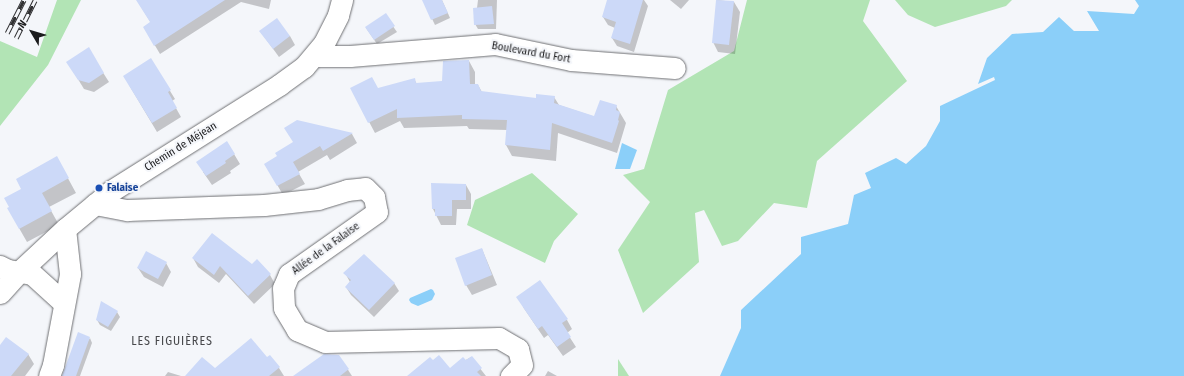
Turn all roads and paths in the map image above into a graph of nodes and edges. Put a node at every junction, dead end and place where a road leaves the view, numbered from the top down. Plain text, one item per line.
1 (342, 0) edge
2 (315, 56) junction
3 (675, 68) dead end
4 (96, 204) junction
5 (65, 229) junction
6 (0, 266) edge
7 (20, 271) junction
8 (0, 293) edge
9 (64, 303) junction
10 (49, 376) edge
11 (511, 376) edge

1 - 2 street, Chemin de Méjean
2 - 3 street, Boulevard du Fort
2 - 4 street, Chemin de Méjean
4 - 5 street, Chemin de Méjean
4 - 11 street, Allée de la Falaise
5 - 7 street, Chemin de Méjean
5 - 9 street
6 - 7 street
7 - 8 street, Chemin de Méjean
7 - 9 street
9 - 10 street

